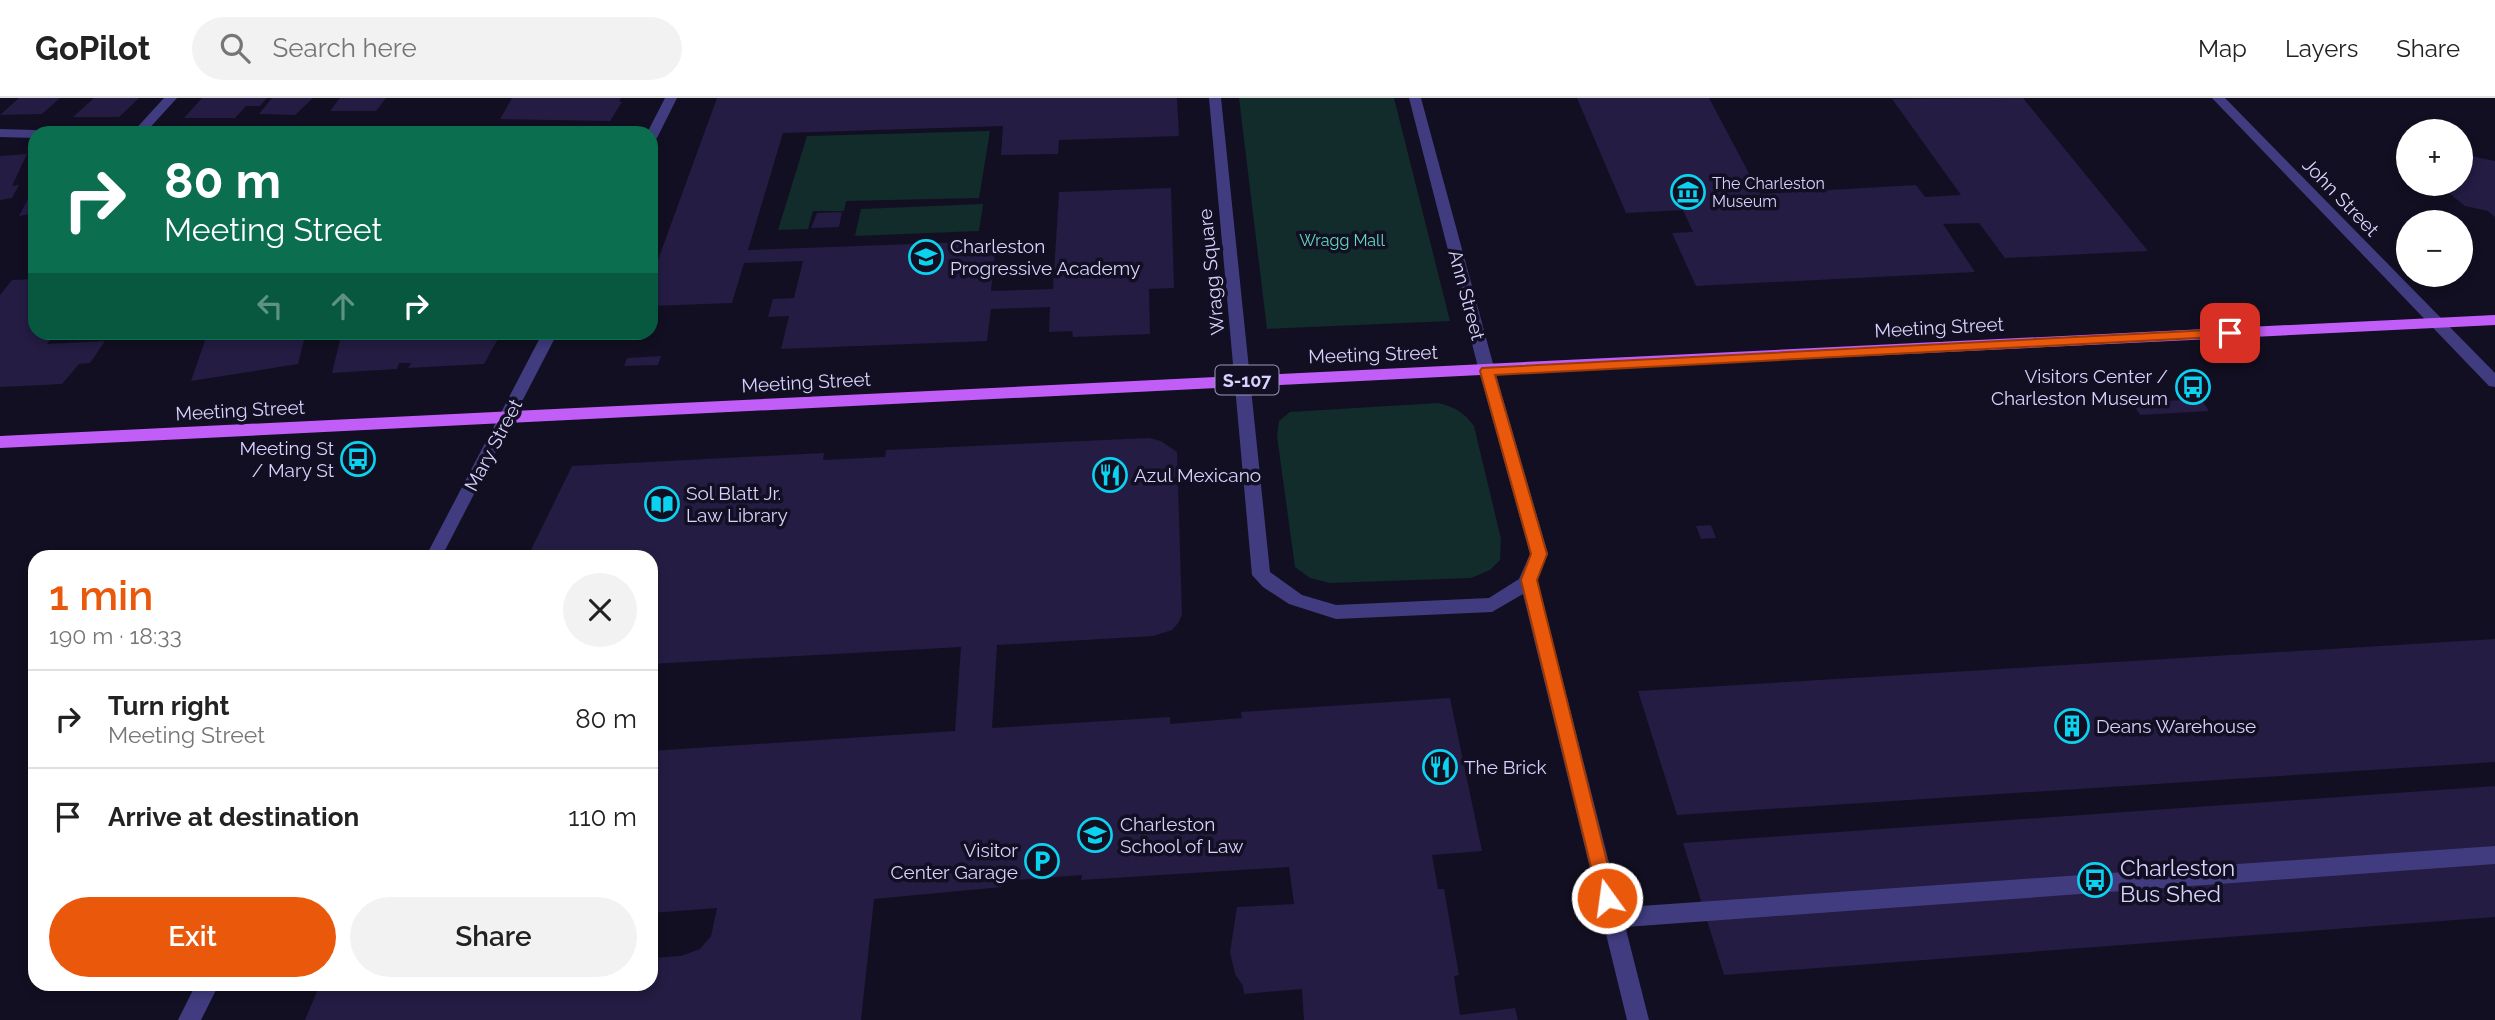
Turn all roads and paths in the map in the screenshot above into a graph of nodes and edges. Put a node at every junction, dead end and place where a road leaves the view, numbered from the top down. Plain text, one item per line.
1 (171, 98) edge
2 (671, 98) edge
3 (1215, 98) edge
4 (1415, 98) edge
5 (2218, 98) edge
6 (145, 126) edge
7 (657, 126) edge
8 (0, 133) edge
9 (28, 134) edge
10 (2495, 320) edge
11 (2436, 323) junction
12 (547, 340) edge
13 (1487, 371) junction
14 (1242, 380) junction
15 (2495, 382) edge
16 (506, 418) junction
17 (0, 442) edge
18 (437, 550) edge
19 (1529, 580) junction
20 (2495, 855) edge
21 (1612, 918) junction
22 (204, 991) edge
23 (189, 1020) edge
24 (1638, 1020) edge

1 - 6 street
2 - 7 street
3 - 14 street, Wragg Square
4 - 13 street, Ann Street
5 - 11 street, John Street
8 - 9 street
10 - 11 main road, Meeting Street / S-107
11 - 13 main road, Meeting Street / S-107
11 - 15 street, John Street
12 - 16 street, Mary Street
13 - 14 main road, Meeting Street / S-107
13 - 19 street, Ann Street
14 - 16 main road, Meeting Street / S-107
14 - 19 street, Wragg Square
16 - 17 main road, Meeting Street / S-107
16 - 18 street, Mary Street
19 - 21 street, Ann Street
20 - 21 street
21 - 24 street, Ann Street
22 - 23 street

